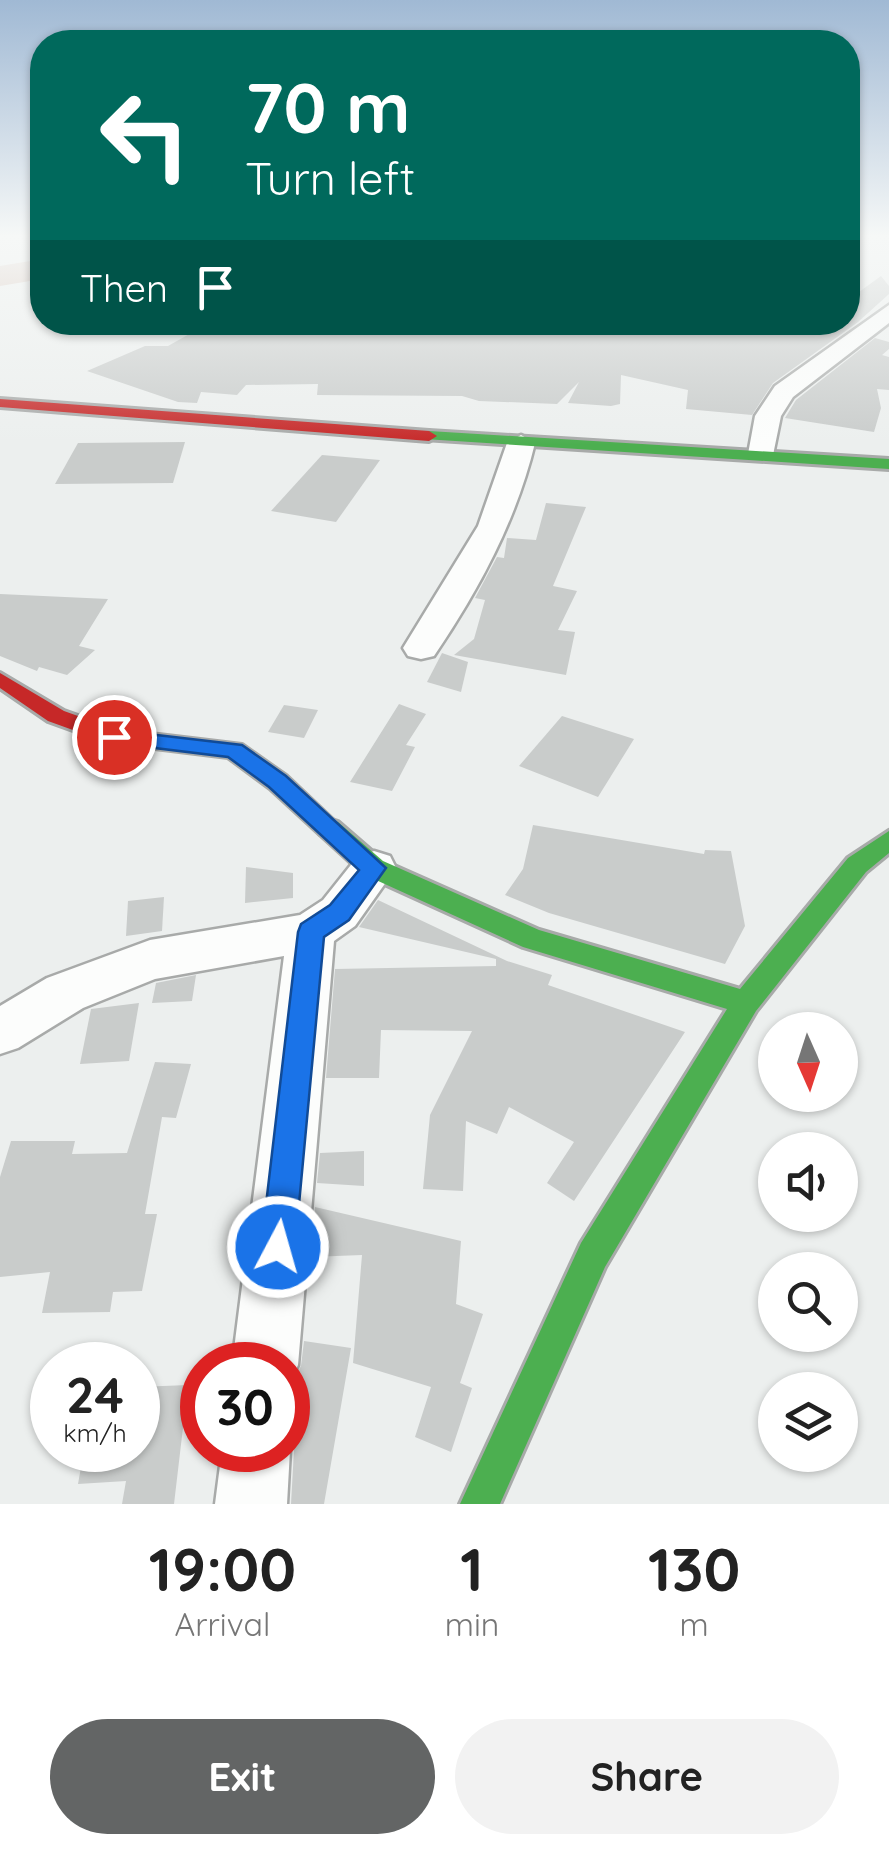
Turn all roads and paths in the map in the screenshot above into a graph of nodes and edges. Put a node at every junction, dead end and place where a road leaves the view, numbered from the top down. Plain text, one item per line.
1 (889, 312) edge
2 (3, 408) edge
3 (521, 443) junction
4 (762, 454) junction
5 (889, 464) edge
6 (420, 648) dead end
7 (0, 680) edge
8 (889, 840) edge
9 (374, 868) junction
10 (311, 932) junction
11 (746, 1003) junction
12 (0, 1032) edge
13 (268, 1342) edge
14 (254, 1472) edge
15 (251, 1504) edge
16 (480, 1504) edge

1 - 4 street
2 - 3 street
3 - 4 street
3 - 6 street
4 - 5 street
7 - 9 street
8 - 11 street
9 - 10 street
9 - 11 street
10 - 12 street
10 - 13 street
11 - 16 street
14 - 15 street

